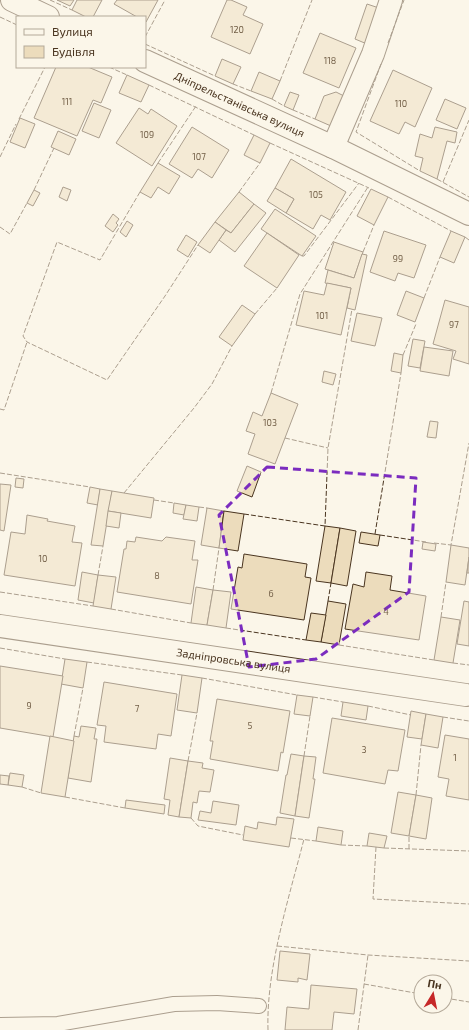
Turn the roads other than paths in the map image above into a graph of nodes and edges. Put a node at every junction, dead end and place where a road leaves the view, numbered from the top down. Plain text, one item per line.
1 (12, 0) edge
2 (391, 0) edge
3 (46, 16) edge
4 (146, 61) edge
5 (334, 147) junction
6 (469, 214) edge
7 (0, 626) edge
8 (466, 695) dead end
9 (259, 1006) dead end
10 (0, 1025) edge

1 - 3 street
2 - 5 street
4 - 5 street, Дніпрельстанівська вулиця
5 - 6 street, Дніпрельстанівська вулиця
7 - 8 street, Задніпровська вулиця
9 - 10 lane

